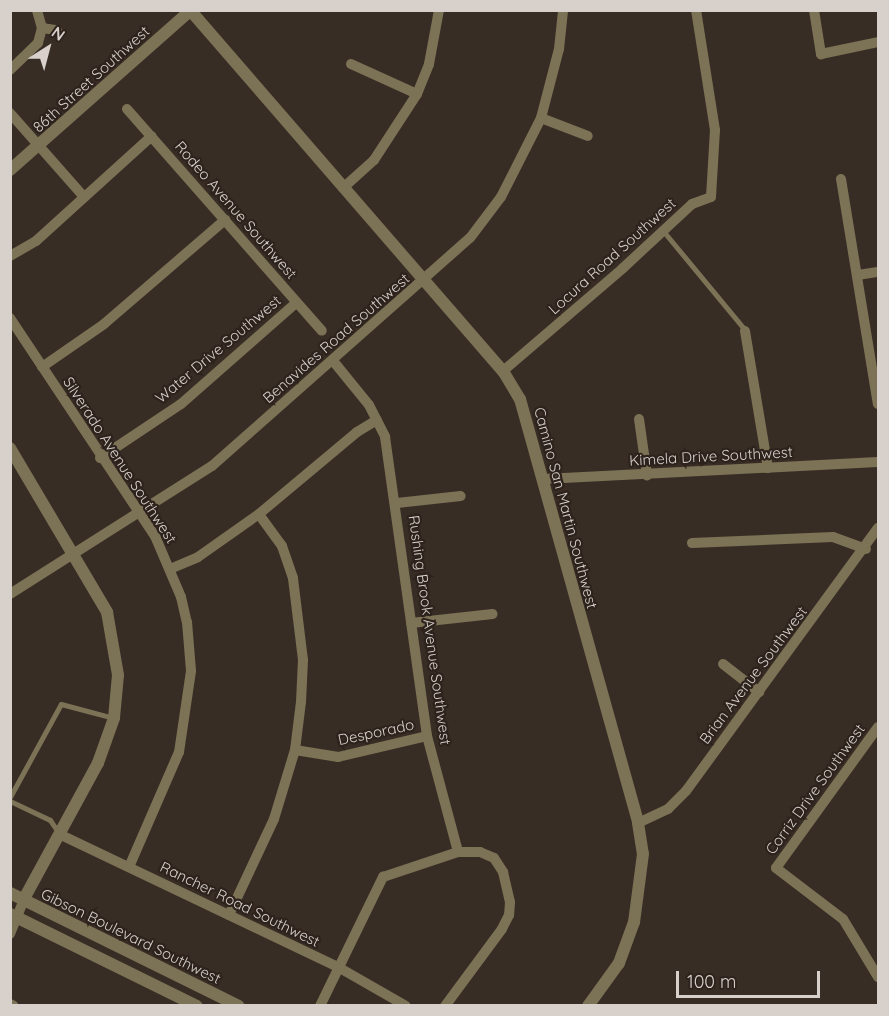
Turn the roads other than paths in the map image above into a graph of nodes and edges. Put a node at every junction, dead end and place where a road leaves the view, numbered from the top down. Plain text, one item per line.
1 (38, 10) edge
2 (439, 10) edge
3 (563, 10) edge
4 (696, 10) edge
5 (814, 10) edge
6 (190, 11) edge
7 (42, 28) junction
8 (57, 30) dead end
9 (879, 42) edge
10 (351, 63) dead end
11 (10, 70) edge
12 (417, 94) junction
13 (127, 109) dead end
14 (10, 113) edge
15 (541, 118) junction
16 (152, 136) junction
17 (588, 136) dead end
18 (39, 146) junction
19 (10, 170) edge
20 (841, 179) dead end
21 (343, 188) junction
22 (84, 197) junction
23 (225, 220) junction
24 (664, 232) junction
25 (10, 256) edge
26 (879, 272) edge
27 (858, 275) junction
28 (424, 281) junction
29 (296, 303) junction
30 (10, 318) edge
31 (322, 331) dead end
32 (745, 331) joint
33 (334, 362) junction
34 (42, 367) junction
35 (503, 371) junction
36 (878, 397) edge
37 (639, 419) dead end
38 (377, 420) junction
39 (10, 448) edge
40 (100, 459) junction
41 (879, 462) edge
42 (768, 468) junction
43 (647, 475) junction
44 (544, 479) junction
45 (461, 496) dead end
46 (397, 503) junction
47 (139, 514) junction
48 (259, 514) junction
49 (879, 528) edge
50 (692, 543) dead end
51 (866, 549) junction
52 (76, 553) junction
53 (170, 569) junction
54 (12, 588) edge
55 (493, 614) dead end
56 (411, 623) junction
57 (723, 664) dead end
58 (759, 692) junction
59 (114, 718) junction
60 (879, 727) edge
61 (427, 736) junction
62 (295, 750) junction
63 (10, 799) edge
64 (638, 823) junction
65 (59, 834) junction
66 (458, 852) junction
67 (129, 867) junction
68 (10, 892) edge
69 (24, 899) junction
70 (229, 915) junction
71 (14, 916) edge
72 (10, 934) edge
73 (338, 967) junction
74 (879, 977) edge
75 (197, 1005) edge
76 (238, 1005) edge
77 (320, 1005) edge
78 (406, 1005) edge
79 (445, 1005) edge
80 (588, 1005) edge

1 - 7 street
2 - 12 street
3 - 15 street, Benavides Road Southwest
4 - 24 street, Locura Road Southwest
5 - 9 street
6 - 18 street, 86th Street Southwest
6 - 21 street, Camino San Martin Southwest
7 - 8 street
7 - 11 street
10 - 12 street
12 - 21 street
13 - 16 street, Rodeo Avenue Southwest
14 - 18 street
15 - 17 street
15 - 28 street, Benavides Road Southwest
16 - 22 street
16 - 23 street, Rodeo Avenue Southwest
18 - 19 street, 86th Street Southwest
18 - 22 street
20 - 27 street
21 - 28 street, Camino San Martin Southwest
22 - 25 street
23 - 29 street, Rodeo Avenue Southwest
23 - 34 street
24 - 32 lane
24 - 35 street, Locura Road Southwest
26 - 27 street
27 - 36 street
28 - 33 street, Benavides Road Southwest
28 - 35 street, Camino San Martin Southwest
29 - 31 street, Rodeo Avenue Southwest
29 - 40 street, Water Drive Southwest
30 - 34 street, Silverado Avenue Southwest
32 - 42 street
33 - 38 street, Rushing Brook Avenue Southwest
33 - 47 street, Benavides Road Southwest
34 - 40 street, Silverado Avenue Southwest
35 - 44 street, Camino San Martin Southwest
37 - 43 street
38 - 46 street, Rushing Brook Avenue Southwest
38 - 48 street
39 - 52 street
40 - 47 street, Silverado Avenue Southwest
41 - 42 street, Kimela Drive Southwest
42 - 43 street, Kimela Drive Southwest
43 - 44 street, Kimela Drive Southwest
44 - 64 street, Camino San Martin Southwest
45 - 46 street
46 - 56 street, Rushing Brook Avenue Southwest
47 - 52 street, Benavides Road Southwest
47 - 53 street, Silverado Avenue Southwest
48 - 53 street
48 - 62 street
49 - 51 street, Brian Avenue Southwest
50 - 51 street
51 - 58 street, Brian Avenue Southwest
52 - 54 street, Benavides Road Southwest
52 - 59 street
53 - 67 street, Silverado Avenue Southwest
55 - 56 street
56 - 61 street, Rushing Brook Avenue Southwest
57 - 58 street
58 - 64 street, Brian Avenue Southwest
59 - 63 lane
59 - 65 street
60 - 74 street, Corriz Drive Southwest
61 - 62 street, Desporado
61 - 66 street, Rushing Brook Avenue Southwest
62 - 70 street
63 - 65 lane
64 - 80 street, Camino San Martin Southwest
65 - 67 street, Rancher Road Southwest
65 - 69 street
66 - 73 street
66 - 79 street
67 - 70 street, Rancher Road Southwest
68 - 69 street, Gibson Boulevard Southwest
69 - 71 street
69 - 76 street, Gibson Boulevard Southwest
70 - 73 street, Rancher Road Southwest
71 - 72 street
71 - 75 street
73 - 77 street
73 - 78 street, Rancher Road Southwest

